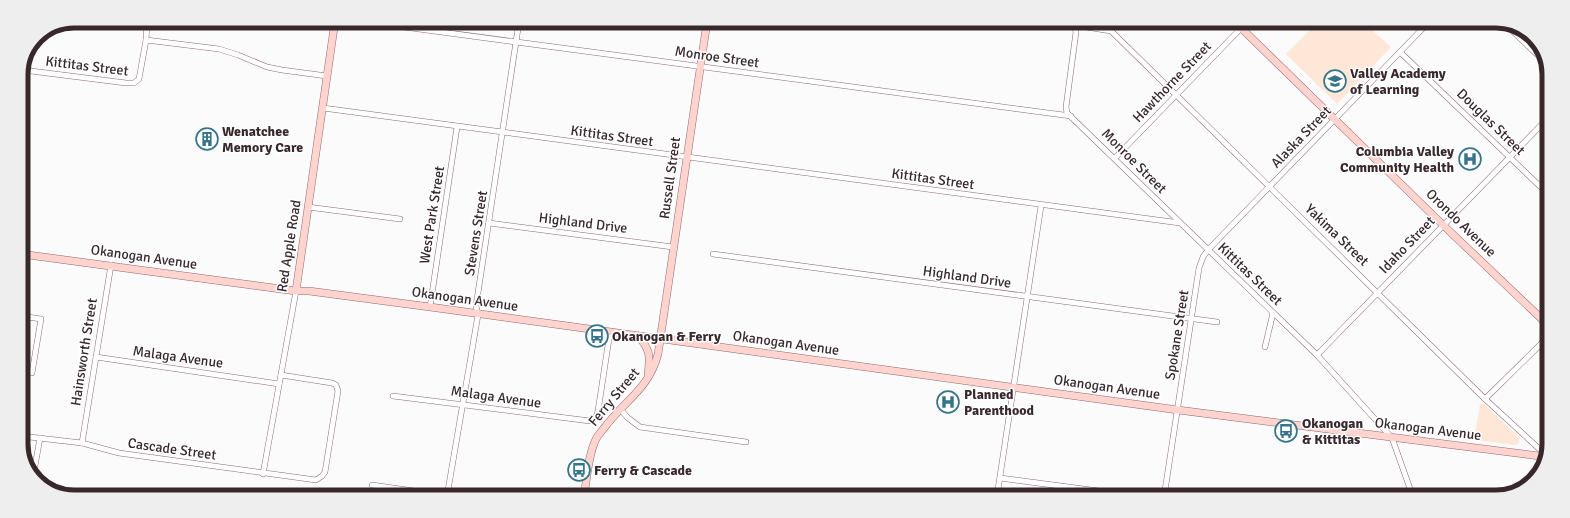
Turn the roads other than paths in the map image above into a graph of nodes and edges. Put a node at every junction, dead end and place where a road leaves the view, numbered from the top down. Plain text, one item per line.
1 (147, 28) edge
2 (335, 28) edge
3 (411, 28) edge
4 (518, 28) edge
5 (706, 28) edge
6 (1076, 28) edge
7 (1098, 28) edge
8 (1108, 28) edge
9 (1237, 28) edge
10 (1245, 28) edge
11 (1423, 28) edge
12 (1111, 31) junction
13 (1514, 32) edge
14 (146, 40) junction
15 (516, 42) junction
16 (1400, 52) junction
17 (1536, 54) edge
18 (700, 66) junction
19 (28, 71) edge
20 (328, 76) junction
21 (1176, 95) junction
22 (323, 108) junction
23 (1071, 116) junction
24 (1335, 118) junction
25 (1542, 124) edge
26 (457, 127) junction
27 (503, 133) junction
28 (1510, 156) junction
29 (686, 158) junction
30 (1114, 158) junction
31 (1270, 186) junction
32 (1542, 188) edge
33 (1041, 206) junction
34 (308, 207) junction
35 (400, 219) dead end
36 (490, 223) junction
37 (1180, 223) junction
38 (1443, 225) junction
39 (673, 247) junction
40 (1208, 250) junction
41 (713, 254) dead end
42 (28, 255) edge
43 (111, 266) junction
44 (296, 291) junction
45 (1378, 292) junction
46 (1027, 297) junction
47 (430, 307) junction
48 (1273, 313) junction
49 (478, 315) junction
50 (28, 317) edge
51 (1192, 318) junction
52 (1542, 319) edge
53 (1218, 322) dead end
54 (610, 332) junction
55 (638, 336) junction
56 (660, 339) junction
57 (1542, 343) edge
58 (1265, 347) dead end
59 (1316, 355) junction
60 (96, 357) junction
61 (28, 373) edge
62 (281, 375) junction
63 (648, 380) junction
64 (279, 384) junction
65 (1014, 388) junction
66 (393, 396) dead end
67 (1485, 399) junction
68 (463, 404) junction
69 (620, 409) junction
70 (1178, 410) junction
71 (594, 419) joint
72 (28, 437) edge
73 (40, 438) junction
74 (1392, 438) junction
75 (746, 442) dead end
76 (82, 443) junction
77 (1542, 451) edge
78 (1540, 455) edge
79 (35, 469) edge
80 (263, 474) junction
81 (1000, 478) junction
82 (372, 485) dead end
83 (407, 490) edge
84 (449, 490) edge
85 (585, 490) edge
86 (998, 490) edge
87 (1096, 490) edge
88 (1165, 490) edge
89 (1411, 490) edge

1 - 14 street
2 - 20 street, Red Apple Road
3 - 15 street, Monroe Street
4 - 15 street, Stevens Street
5 - 18 street, Russell Street
6 - 23 street
7 - 12 street
8 - 12 street, Yakima Street
9 - 21 street, Hawthorne Street
10 - 24 street, Orondo Avenue
11 - 16 street, Alaska Street
12 - 21 street, Yakima Street
13 - 17 street
14 - 19 street, Kittitas Street
14 - 20 street
15 - 18 street, Monroe Street
15 - 27 street, Stevens Street
16 - 24 street, Alaska Street
16 - 28 street, Douglas Street
18 - 23 street, Monroe Street
18 - 29 street, Russell Street
20 - 22 street, Red Apple Road
21 - 30 street, Hawthorne Street
21 - 31 street, Yakima Street
22 - 26 street, Kittitas Street
22 - 34 street, Red Apple Road
23 - 30 street, Monroe Street
24 - 31 street, Alaska Street
24 - 38 street, Orondo Avenue
25 - 28 street, Idaho Street
26 - 27 street, Kittitas Street
26 - 47 street, West Park Street
27 - 29 street, Kittitas Street
27 - 36 street, Stevens Street
28 - 32 street, Douglas Street
28 - 38 street, Idaho Street
29 - 33 street, Kittitas Street
29 - 39 street, Russell Street
30 - 37 street, Monroe Street
31 - 40 street, Alaska Street
31 - 45 street, Yakima Street
33 - 37 street, Kittitas Street
33 - 46 street
34 - 35 street
34 - 44 street, Red Apple Road
36 - 39 street, Highland Drive
36 - 49 street, Stevens Street
37 - 40 street, Kittitas Street
38 - 45 street, Idaho Street
38 - 52 street, Orondo Avenue
39 - 56 street, Russell Street
40 - 48 street, Kittitas Street
40 - 51 street, Spokane Street
41 - 46 street, Highland Drive
42 - 43 street, Okanogan Avenue
43 - 44 street, Okanogan Avenue
43 - 60 street, Hainsworth Street
44 - 47 street, Okanogan Avenue
44 - 62 street, Red Apple Road
45 - 59 street, Idaho Street
45 - 67 street, Yakima Street
46 - 51 street, Highland Drive
46 - 65 street
47 - 49 street, Okanogan Avenue
48 - 58 street
48 - 59 street, Kittitas Street
49 - 54 street, Okanogan Avenue
49 - 68 street, Stevens Street
50 - 61 street
51 - 53 street, Highland Drive
51 - 70 street, Spokane Street
54 - 55 street, Okanogan Avenue
54 - 71 street, Ferry Street
55 - 56 street, Okanogan Avenue
55 - 63 street
56 - 63 street, Ferry Street
56 - 65 street, Okanogan Avenue
57 - 67 street
59 - 74 street, Kittitas Street
60 - 64 street, Malaga Avenue
60 - 76 street, Hainsworth Street
62 - 64 street, Red Apple Road
62 - 80 street, Cascade Street
63 - 69 street, Ferry Street
64 - 80 street, Red Apple Road
65 - 70 street, Okanogan Avenue
65 - 81 street
66 - 68 street, Malaga Avenue
67 - 77 street, Yakima Street
68 - 71 street, Malaga Avenue
68 - 84 street, Stevens Street
69 - 75 street
69 - 85 street, Ferry Street
70 - 74 street, Okanogan Avenue
70 - 88 street, Spokane Street
72 - 73 street, Cascade Street
73 - 76 street, Cascade Street
73 - 79 street
74 - 78 street, Okanogan Avenue
74 - 89 street, Kittitas Street
76 - 80 street, Cascade Street
81 - 86 street
81 - 87 street
82 - 83 street

